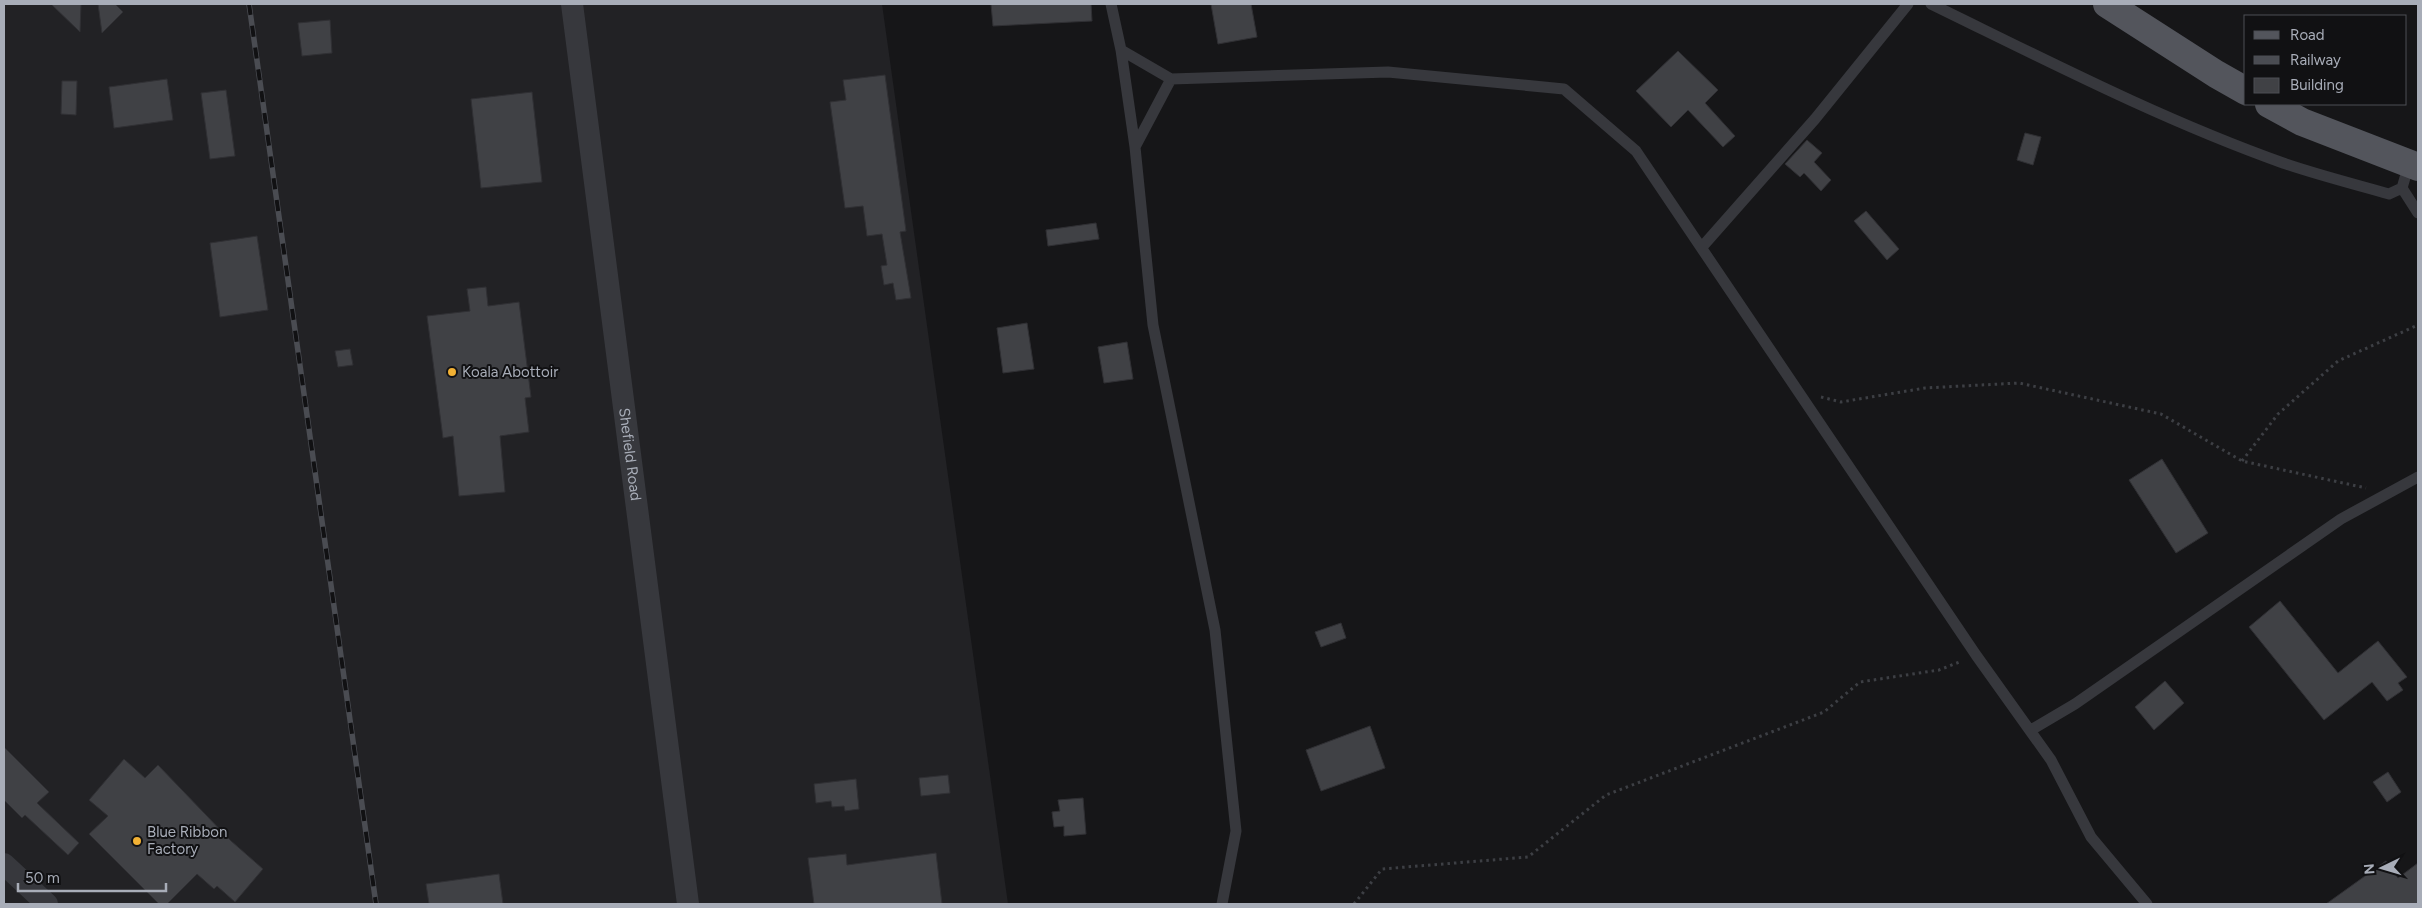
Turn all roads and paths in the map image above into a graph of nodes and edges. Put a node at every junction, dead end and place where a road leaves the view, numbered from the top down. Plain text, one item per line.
1 (572, 4) edge
2 (1111, 4) edge
3 (1908, 4) edge
4 (1931, 4) edge
5 (2106, 4) edge
6 (1121, 50) junction
7 (1171, 79) junction
8 (2244, 90) edge
9 (2271, 105) edge
10 (1135, 148) junction
11 (2410, 173) edge
12 (2418, 213) edge
13 (1702, 247) junction
14 (2418, 325) edge
15 (1799, 391) junction
16 (2242, 461) junction
17 (2418, 477) edge
18 (2389, 493) junction
19 (1976, 654) junction
20 (2031, 730) junction
21 (4, 864) edge
22 (47, 904) edge
23 (688, 904) edge
24 (1222, 904) edge
25 (1354, 904) edge
26 (2147, 904) edge

1 - 23 street, Shefield Road
2 - 6 lane
3 - 13 lane
4 - 11 lane
5 - 8 main road
6 - 7 lane
6 - 10 lane
7 - 10 lane
7 - 13 lane
9 - 11 main road
10 - 24 lane
11 - 12 lane
13 - 15 lane
14 - 16 path
15 - 16 path
15 - 19 lane
16 - 18 path
17 - 18 lane
18 - 20 lane
19 - 20 lane
19 - 25 path
20 - 26 lane
21 - 22 street

